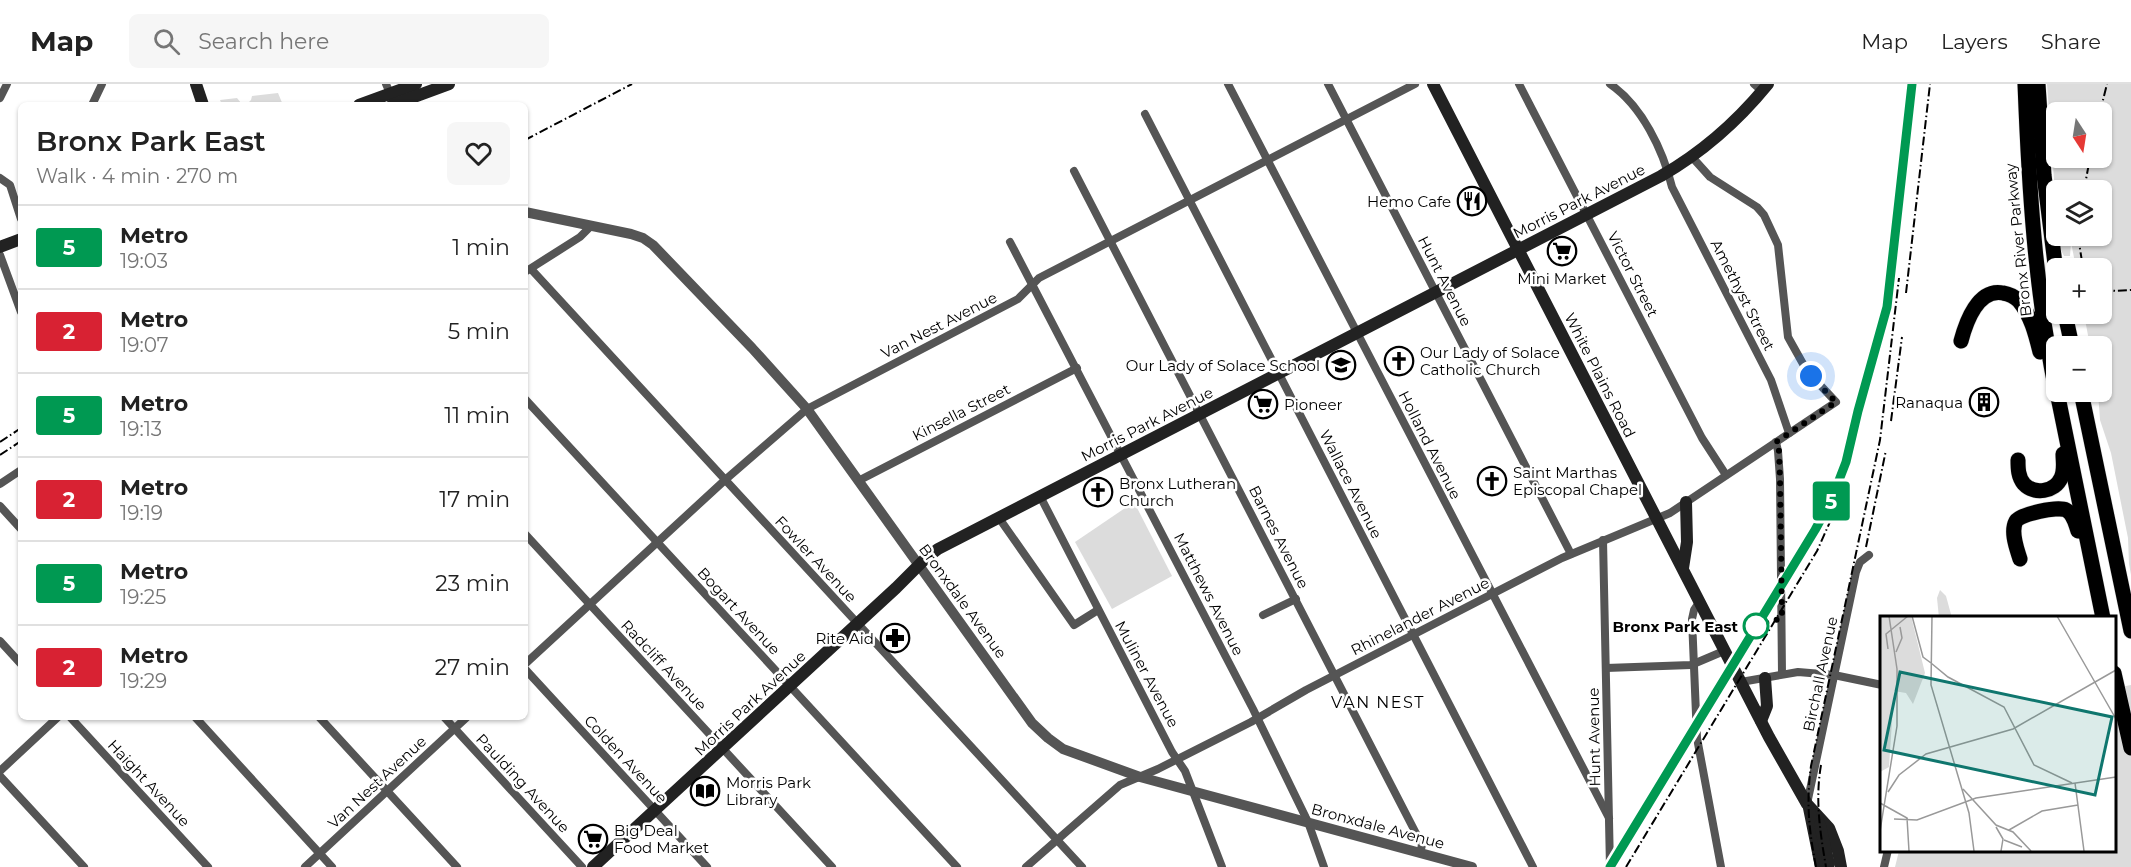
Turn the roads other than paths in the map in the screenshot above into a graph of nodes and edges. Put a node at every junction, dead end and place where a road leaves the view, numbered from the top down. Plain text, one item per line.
1 (7, 84) edge
2 (102, 84) edge
3 (196, 84) edge
4 (416, 84) edge
5 (449, 84) edge
6 (1228, 84) edge
7 (1328, 84) edge
8 (1415, 84) edge
9 (1433, 84) edge
10 (1519, 84) edge
11 (1611, 84) edge
12 (2025, 84) edge
13 (2038, 84) edge
14 (1761, 86) edge
15 (391, 97) edge
16 (0, 98) edge
17 (93, 102) edge
18 (202, 102) edge
19 (371, 102) edge
20 (1145, 114) dead end
21 (1346, 120) junction
22 (1692, 157) junction
23 (1268, 160) junction
24 (1074, 171) dead end
25 (1668, 172) junction
26 (0, 178) edge
27 (1189, 201) junction
28 (18, 210) edge
29 (528, 213) edge
30 (1587, 214) junction
31 (591, 226) junction
32 (18, 240) edge
33 (1111, 241) junction
34 (1010, 242) dead end
35 (0, 247) edge
36 (1518, 249) junction
37 (0, 255) edge
38 (2054, 258) edge
39 (528, 270) edge
40 (1033, 283) junction
41 (1435, 292) junction
42 (18, 304) edge
43 (1356, 333) junction
44 (2046, 336) edge
45 (1961, 341) dead end
46 (1077, 368) junction
47 (1278, 373) junction
48 (2046, 374) edge
49 (528, 402) edge
50 (2058, 402) edge
51 (2058, 402) edge
52 (2083, 402) edge
53 (807, 409) junction
54 (1200, 414) junction
55 (1790, 433) junction
56 (1776, 442) junction
57 (1122, 454) junction
58 (2018, 460) dead end
59 (18, 472) edge
60 (1726, 475) junction
61 (725, 480) junction
62 (858, 481) junction
63 (0, 484) edge
64 (1040, 496) junction
65 (1686, 502) junction
66 (0, 506) edge
67 (999, 518) junction
68 (1657, 518) junction
69 (18, 526) edge
70 (528, 537) edge
71 (1603, 540) junction
72 (657, 542) junction
73 (1570, 554) junction
74 (1869, 555) dead end
75 (2020, 559) dead end
76 (918, 566) junction
77 (1683, 568) junction
78 (2097, 586) junction
79 (1492, 594) junction
80 (1296, 599) junction
81 (1700, 601) junction
82 (589, 604) junction
83 (1098, 610) junction
84 (1263, 615) dead end
85 (2103, 616) edge
86 (857, 624) junction
87 (2131, 632) edge
88 (1413, 635) junction
89 (0, 641) edge
90 (1724, 651) junction
91 (18, 661) edge
92 (528, 661) edge
93 (1694, 664) junction
94 (1606, 668) junction
95 (528, 672) edge
96 (1782, 674) junction
97 (1335, 675) junction
98 (1834, 675) junction
99 (1765, 678) junction
100 (2116, 678) edge
101 (1741, 682) junction
102 (1880, 684) edge
103 (789, 686) junction
104 (1258, 718) junction
105 (55, 720) edge
106 (73, 720) edge
107 (198, 720) edge
108 (322, 720) edge
109 (447, 720) edge
110 (464, 720) edge
111 (1761, 722) junction
112 (455, 729) junction
113 (722, 748) junction
114 (2131, 748) edge
115 (1177, 759) junction
116 (0, 771) edge
117 (0, 776) edge
118 (1140, 777) junction
119 (387, 791) junction
120 (1193, 792) junction
121 (1810, 808) junction
122 (655, 810) junction
123 (1609, 818) junction
124 (1308, 822) junction
125 (1056, 839) junction
126 (1888, 852) edge
127 (320, 853) junction
128 (1420, 853) junction
129 (1608, 865) edge
130 (1830, 866) edge
131 (84, 867) edge
132 (208, 867) edge
133 (305, 867) edge
134 (332, 867) edge
135 (457, 867) edge
136 (582, 867) edge
137 (593, 867) edge
138 (707, 867) edge
139 (832, 867) edge
140 (957, 867) edge
141 (1026, 867) edge
142 (1082, 867) edge
143 (1222, 867) edge
144 (1324, 867) edge
145 (1472, 867) edge
146 (1533, 867) edge
147 (1721, 867) edge
148 (1884, 867) edge

1 - 16 street
2 - 17 street
3 - 18 main road
4 - 15 main road
5 - 15 main road
6 - 23 street, Holland Avenue
7 - 21 street, Hunt Avenue
8 - 21 street, Van Nest Avenue
9 - 36 main road, White Plains Road
10 - 30 street, Victor Street
11 - 25 street, Amethyst Street
12 - 44 highway, Bronx River Parkway
13 - 38 highway
14 - 22 main road, Morris Park Avenue
15 - 19 main road
20 - 27 street, Wallace Avenue
21 - 23 street, Van Nest Avenue
21 - 41 street, Hunt Avenue
22 - 25 main road, Morris Park Avenue
22 - 55 street, Rhinelander Avenue
23 - 27 street, Van Nest Avenue
23 - 43 street, Holland Avenue
24 - 33 street, Barnes Avenue
25 - 30 main road, Morris Park Avenue
25 - 55 street, Amethyst Street
26 - 28 street
27 - 33 street, Van Nest Avenue
27 - 47 street, Wallace Avenue
29 - 31 street, Bronxdale Avenue
30 - 36 main road, Morris Park Avenue
30 - 60 street, Victor Street
31 - 39 street
31 - 53 street, Bronxdale Avenue
32 - 35 main road
33 - 40 street, Van Nest Avenue
33 - 54 street, Barnes Avenue
34 - 40 street, Matthews Avenue
36 - 41 main road, Morris Park Avenue
36 - 68 main road, White Plains Road
37 - 42 street
39 - 61 street, Fowler Avenue
40 - 46 street, Matthews Avenue
40 - 53 street, Van Nest Avenue
41 - 43 main road, Morris Park Avenue
41 - 73 street, Hunt Avenue
43 - 47 main road, Morris Park Avenue
43 - 79 street, Holland Avenue
45 - 48 highway
46 - 57 street, Matthews Avenue
46 - 62 street, Kinsella Street
47 - 54 main road, Morris Park Avenue
47 - 88 street, Wallace Avenue
49 - 72 street, Bogart Avenue
50 - 58 highway
51 - 78 highway, Bronx River Parkway
52 - 87 highway
53 - 61 street, Van Nest Avenue
53 - 62 street, Bronxdale Avenue
54 - 57 main road, Morris Park Avenue
54 - 80 street, Barnes Avenue
55 - 56 street, Rhinelander Avenue
56 - 60 street, Rhinelander Avenue
56 - 96 street
57 - 64 main road, Morris Park Avenue
57 - 104 street, Matthews Avenue
59 - 63 street
60 - 65 street, Rhinelander Avenue
61 - 72 street, Van Nest Avenue
61 - 86 street, Fowler Avenue
62 - 76 street, Bronxdale Avenue
64 - 67 main road, Morris Park Avenue
64 - 83 street, Muliner Avenue
65 - 68 street, Rhinelander Avenue
65 - 77 main road
66 - 69 street
67 - 76 main road, Morris Park Avenue
67 - 83 street
68 - 71 street, Rhinelander Avenue
68 - 77 main road, White Plains Road
70 - 82 street, Radcliff Avenue
71 - 73 street, Rhinelander Avenue
71 - 94 street, Hunt Avenue
72 - 82 street, Van Nest Avenue
72 - 103 street, Bogart Avenue
73 - 79 street, Rhinelander Avenue
74 - 98 street, Birchall Avenue
75 - 78 highway
76 - 86 main road, Morris Park Avenue
76 - 118 street, Bronxdale Avenue
77 - 81 main road, White Plains Road
78 - 85 highway, Bronx River Parkway
79 - 88 street, Rhinelander Avenue
79 - 123 street, Holland Avenue
80 - 84 street
80 - 97 street, Barnes Avenue
81 - 90 main road, White Plains Road
81 - 93 street
82 - 92 street, Van Nest Avenue
82 - 113 street, Radcliff Avenue
83 - 115 street, Muliner Avenue
86 - 103 main road, Morris Park Avenue
86 - 125 street, Fowler Avenue
88 - 97 street, Rhinelander Avenue
88 - 146 street, Wallace Avenue
89 - 91 street
90 - 93 street
90 - 101 main road, White Plains Road
93 - 94 street
93 - 147 street
94 - 123 street, Hunt Avenue
95 - 122 street, Colden Avenue
96 - 98 street
96 - 99 street
97 - 104 street, Rhinelander Avenue
97 - 128 street, Barnes Avenue
98 - 102 street
98 - 121 street, Birchall Avenue
99 - 101 street
99 - 111 main road
100 - 114 highway
101 - 111 main road, White Plains Road
103 - 113 main road, Morris Park Avenue
103 - 140 street, Bogart Avenue
104 - 115 street, Rhinelander Avenue
104 - 124 street, Matthews Avenue
105 - 116 street
106 - 132 street, Haight Avenue
107 - 127 street
108 - 119 street
109 - 112 street, Paulding Avenue
110 - 112 street, Van Nest Avenue
111 - 121 main road, White Plains Road
112 - 119 street, Van Nest Avenue
112 - 136 street, Paulding Avenue
113 - 122 main road, Morris Park Avenue
113 - 139 street, Radcliff Avenue
115 - 118 street, Rhinelander Avenue
115 - 120 street, Muliner Avenue
117 - 131 street
118 - 120 street, Bronxdale Avenue
118 - 125 street, Rhinelander Avenue
119 - 127 street, Van Nest Avenue
119 - 135 street
120 - 124 street, Bronxdale Avenue
120 - 143 street, Muliner Avenue
121 - 130 main road, White Plains Road
121 - 130 main road, White Plains Road
122 - 137 main road, Morris Park Avenue
122 - 138 street, Colden Avenue
123 - 129 street, Hunt Avenue
124 - 128 street, Bronxdale Avenue
124 - 144 street, Matthews Avenue
125 - 141 street, Rhinelander Avenue
125 - 142 street, Fowler Avenue
126 - 148 street
127 - 133 street, Van Nest Avenue
127 - 134 street
128 - 145 street, Bronxdale Avenue

